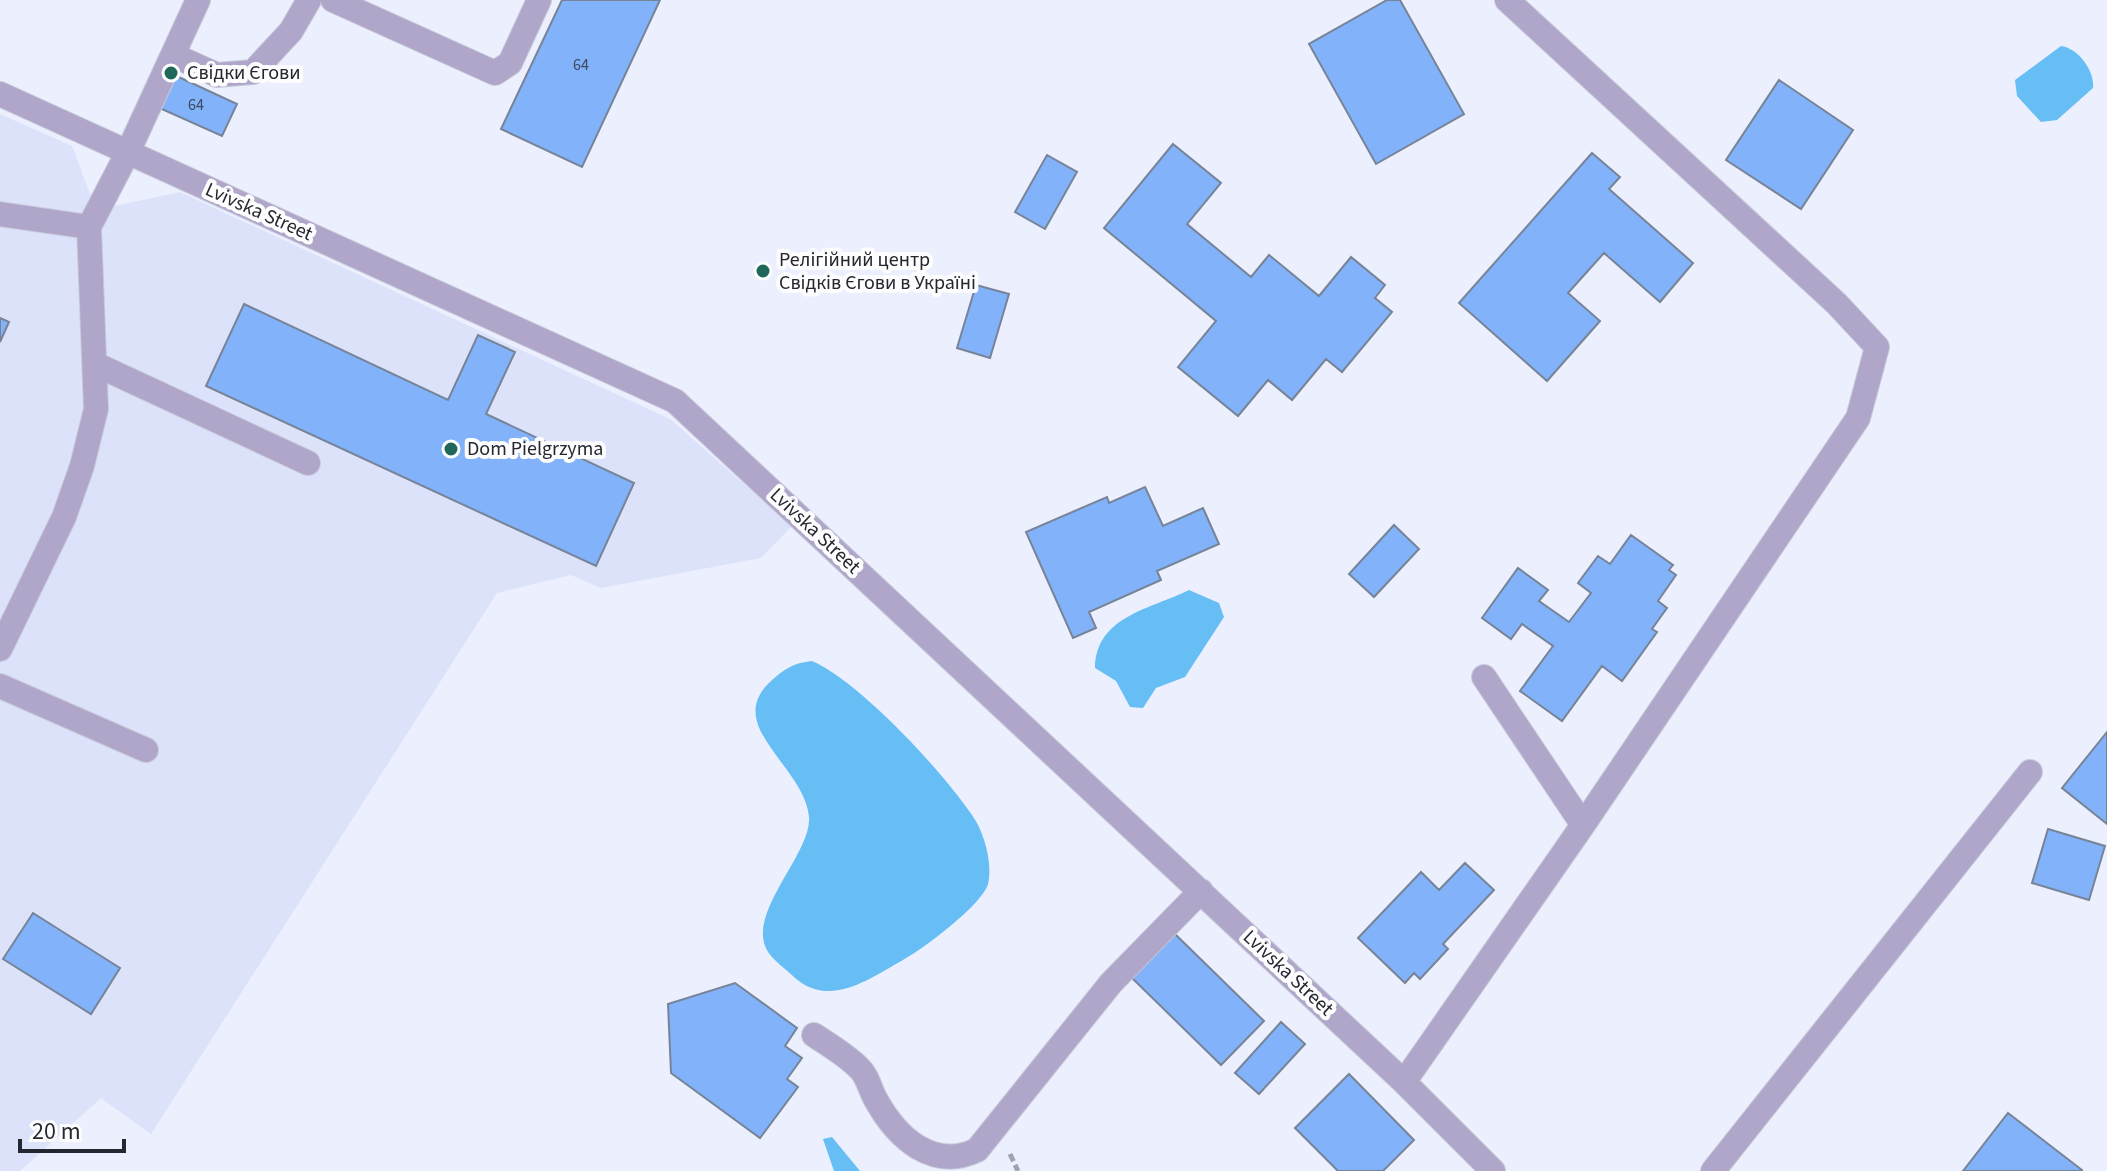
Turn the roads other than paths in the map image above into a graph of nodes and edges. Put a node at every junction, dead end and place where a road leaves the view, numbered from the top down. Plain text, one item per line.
1 (198, 0) edge
2 (309, 0) edge
3 (333, 0) edge
4 (539, 0) edge
5 (1507, 0) edge
6 (173, 55) junction
7 (0, 94) edge
8 (128, 152) junction
9 (0, 214) edge
10 (89, 227) junction
11 (95, 364) junction
12 (308, 463) dead end
13 (0, 649) edge
14 (1484, 677) dead end
15 (0, 686) edge
16 (146, 750) dead end
17 (2030, 772) dead end
18 (1583, 825) junction
19 (1201, 891) junction
20 (814, 1035) dead end
21 (1404, 1082) junction
22 (1493, 1171) edge
23 (1713, 1171) edge

1 - 6 street
2 - 6 street
3 - 4 street
5 - 18 street
6 - 8 street
7 - 8 street, Lvivska Street
8 - 10 street
8 - 19 street, Lvivska Street
9 - 10 street
10 - 11 street
11 - 12 street
11 - 13 street
14 - 18 street
15 - 16 street
17 - 23 street
18 - 21 street
19 - 20 street
19 - 21 street, Lvivska Street
21 - 22 street, Lvivska Street

